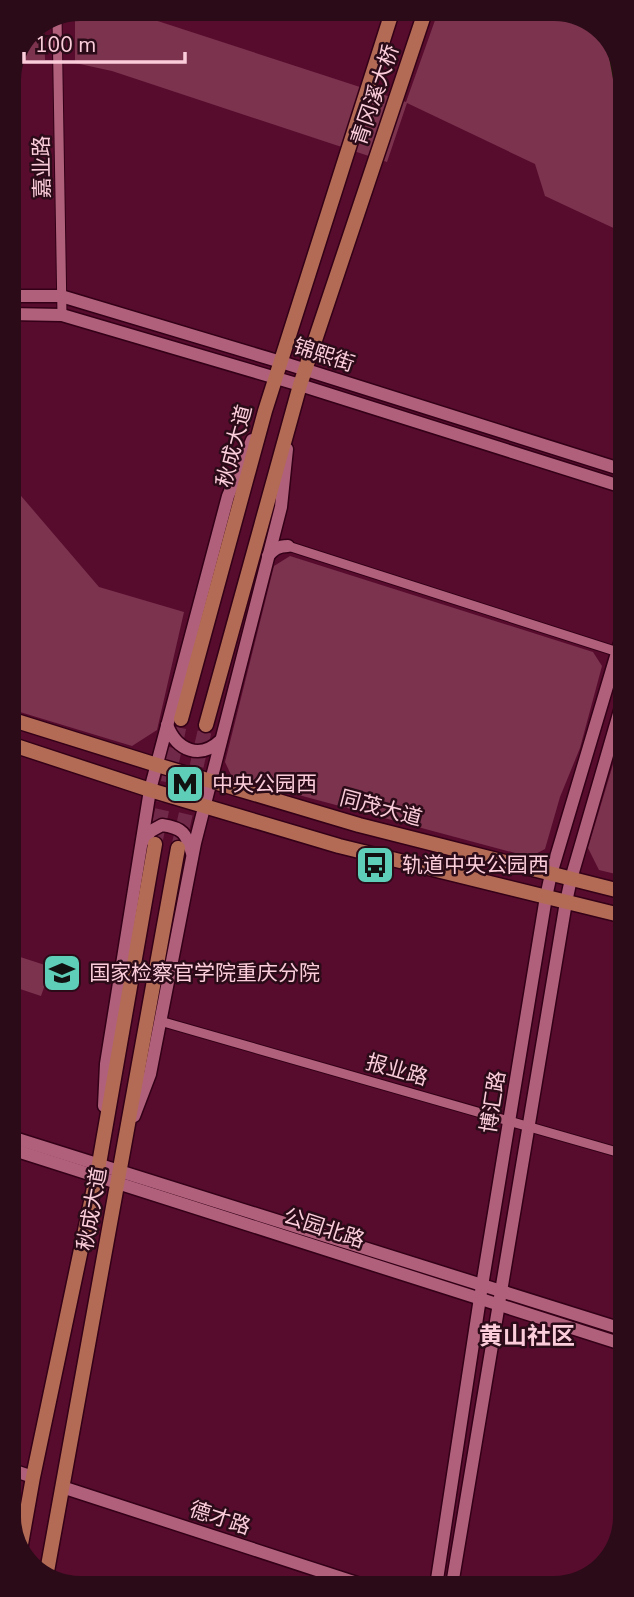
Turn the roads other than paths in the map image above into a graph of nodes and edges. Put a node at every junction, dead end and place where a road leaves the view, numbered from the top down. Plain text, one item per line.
1 (389, 21) edge
2 (422, 21) edge
3 (57, 26) edge
4 (335, 186) joint
5 (21, 296) edge
6 (61, 296) junction
7 (21, 314) edge
8 (62, 315) junction
9 (281, 362) junction
10 (305, 369) junction
11 (276, 378) junction
12 (300, 385) junction
13 (290, 418) junction
14 (613, 467) edge
15 (613, 484) edge
16 (288, 546) joint
17 (267, 556) junction
18 (613, 650) edge
19 (613, 675) edge
20 (21, 722) edge
21 (174, 722) junction
22 (206, 725) tunnel mouth
23 (613, 734) edge
24 (221, 740) junction
25 (21, 748) edge
26 (157, 765) junction
27 (211, 782) junction
28 (150, 790) junction
29 (204, 806) junction
30 (149, 843) junction
31 (185, 850) junction
32 (551, 874) junction
33 (571, 879) junction
34 (613, 889) edge
35 (546, 897) junction
36 (566, 902) junction
37 (613, 913) edge
38 (160, 1021) junction
39 (509, 1120) junction
40 (528, 1126) junction
41 (127, 1132) junction
42 (21, 1141) edge
43 (21, 1151) edge
44 (613, 1151) edge
45 (98, 1170) junction
46 (119, 1176) junction
47 (481, 1292) junction
48 (500, 1298) junction
49 (613, 1327) edge
50 (613, 1340) edge
51 (21, 1473) edge
52 (33, 1477) junction
53 (62, 1487) junction
54 (23, 1532) edge
55 (48, 1566) edge
56 (335, 1576) edge
57 (438, 1576) edge
58 (454, 1576) edge

1 - 4 main road, 青冈溪大桥
2 - 10 main road, 青冈溪大桥
3 - 6 street, 嘉业路
4 - 9 main road, 秋成大道
5 - 6 main road, 锦熙街
6 - 8 street, 嘉业路
6 - 9 main road, 锦熙街
7 - 8 main road, 锦熙街
8 - 11 main road, 锦熙街
9 - 10 main road, 锦熙街
9 - 11 main road, 秋成大道
10 - 12 main road
10 - 14 main road, 锦熙街
11 - 12 main road, 锦熙街
11 - 21 main road, 秋成大道
12 - 13 main road
12 - 15 main road, 锦熙街
13 - 17 main road
13 - 22 main road
16 - 17 main road
16 - 18 street
17 - 24 main road
19 - 32 main road, 博汇路
20 - 26 main road, 同茂大道
21 - 24 main road
21 - 26 main road
23 - 33 main road, 博汇路
24 - 27 main road
25 - 28 main road
26 - 27 main road, 同茂大道
26 - 28 main road
27 - 29 main road
27 - 32 main road, 同茂大道
28 - 29 main road
28 - 30 main road
29 - 31 main road
29 - 35 main road
30 - 31 main road
30 - 45 main road, 秋成大道
31 - 38 main road
31 - 41 main road, 秋成大道
32 - 33 main road, 同茂大道
32 - 35 main road, 博汇路
33 - 34 main road, 同茂大道
33 - 36 main road, 博汇路
35 - 36 main road
35 - 39 main road, 博汇路
36 - 37 main road
36 - 40 main road, 博汇路
38 - 39 street, 报业路
38 - 41 main road
39 - 40 street, 报业路
39 - 47 main road, 博汇路
40 - 44 street, 报业路
40 - 48 main road, 博汇路
41 - 46 main road, 秋成大道
42 - 45 main road, 公园北路
43 - 45 main road, 公园北路
45 - 46 main road, 公园北路
45 - 52 main road, 秋成大道
46 - 47 main road, 公园北路
46 - 53 main road, 秋成大道
47 - 48 main road, 公园北路
47 - 57 main road, 博汇路
48 - 49 main road, 公园北路
48 - 50 main road, 公园北路
48 - 58 main road, 博汇路
51 - 52 main road
52 - 54 main road, 秋成大道
53 - 55 main road, 秋成大道
53 - 56 main road, 德才路

